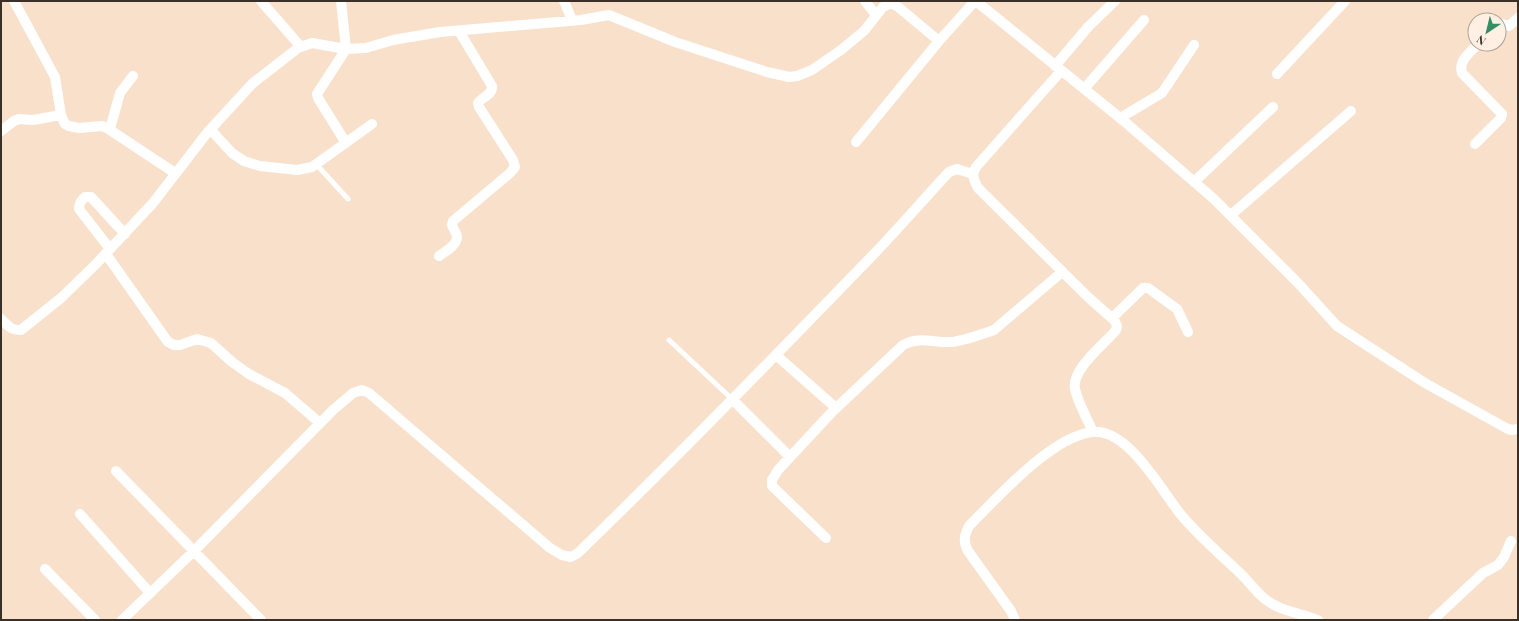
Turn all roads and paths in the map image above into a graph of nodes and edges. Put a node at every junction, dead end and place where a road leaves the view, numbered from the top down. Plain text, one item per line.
1 (14, 1) edge
2 (261, 1) edge
3 (341, 1) edge
4 (564, 1) edge
5 (865, 1) edge
6 (976, 1) edge
7 (1115, 1) edge
8 (1345, 1) edge
9 (876, 16) junction
10 (1518, 18) edge
11 (572, 20) junction
12 (1144, 20) dead end
13 (1507, 25) edge
14 (459, 31) junction
15 (939, 41) junction
16 (1194, 45) dead end
17 (301, 47) junction
18 (346, 49) junction
19 (1471, 52) edge
20 (1058, 68) junction
21 (1277, 74) dead end
22 (133, 76) dead end
23 (1084, 89) junction
24 (1273, 107) dead end
25 (1351, 111) dead end
26 (61, 115) junction
27 (1120, 118) junction
28 (372, 124) dead end
29 (110, 130) junction
30 (211, 130) junction
31 (1, 131) edge
32 (856, 142) dead end
33 (346, 143) junction
34 (1475, 144) dead end
35 (316, 164) junction
36 (175, 174) junction
37 (973, 174) junction
38 (1194, 182) junction
39 (348, 199) dead end
40 (1230, 215) junction
41 (124, 234) junction
42 (108, 252) junction
43 (439, 256) dead end
44 (1062, 272) junction
45 (1112, 318) junction
46 (1, 319) edge
47 (1188, 332) dead end
48 (669, 340) dead end
49 (776, 355) junction
50 (733, 400) junction
51 (836, 408) junction
52 (320, 423) junction
53 (1518, 429) edge
54 (1093, 432) junction
55 (790, 457) junction
56 (116, 471) dead end
57 (80, 514) dead end
58 (826, 538) dead end
59 (1511, 542) dead end
60 (194, 550) junction
61 (45, 569) dead end
62 (150, 593) junction
63 (95, 620) edge
64 (122, 620) edge
65 (260, 620) edge
66 (1014, 620) edge
67 (1318, 620) edge
68 (1433, 620) edge

1 - 26 street
2 - 17 street
3 - 18 street
4 - 11 street
5 - 9 street
6 - 15 street
6 - 20 street
7 - 20 street
8 - 21 street
9 - 11 street
9 - 15 street
10 - 13 street
11 - 14 street
12 - 23 street
14 - 18 street
14 - 43 street
15 - 32 street
16 - 27 street
17 - 18 street
17 - 30 street
18 - 33 street
19 - 34 street
20 - 23 street
20 - 37 street
22 - 29 street
23 - 27 street
24 - 38 street
25 - 40 street
26 - 29 street
26 - 31 street
27 - 38 street
28 - 33 street
29 - 36 street
30 - 35 street
30 - 36 street
33 - 35 street
35 - 39 lane
36 - 41 street
37 - 44 street
37 - 49 street
38 - 40 street
40 - 53 street
41 - 42 street
41 - 42 street
42 - 46 street
42 - 52 street
44 - 45 street
44 - 51 street
45 - 47 street
45 - 54 street
48 - 50 lane
49 - 50 street
49 - 51 street
50 - 52 street
50 - 55 street
51 - 55 street
52 - 60 street
54 - 66 street
54 - 67 street
55 - 58 street
56 - 60 street
57 - 62 street
59 - 68 street
60 - 62 street
60 - 65 street
61 - 63 street
62 - 64 street

